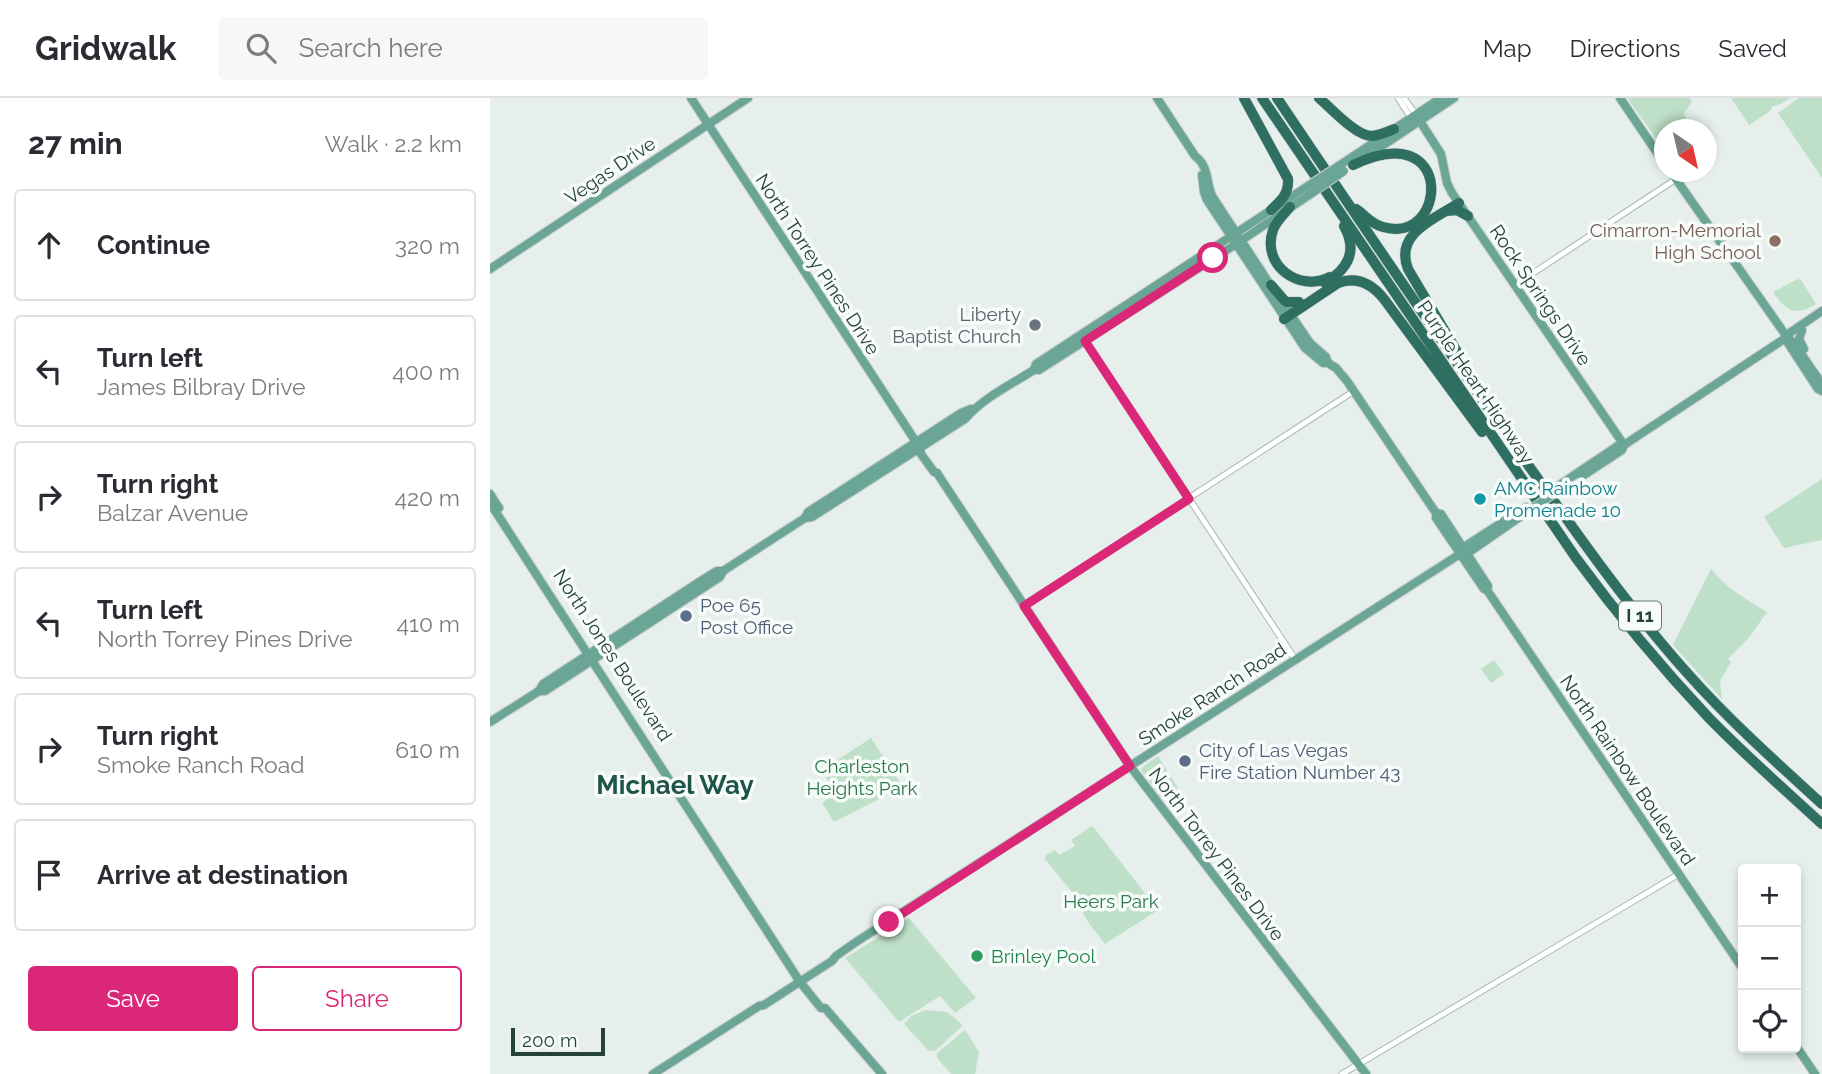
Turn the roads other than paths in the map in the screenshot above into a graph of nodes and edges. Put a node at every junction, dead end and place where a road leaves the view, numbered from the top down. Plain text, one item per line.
1 (691, 98) edge
2 (748, 98) edge
3 (1157, 98) edge
4 (1244, 98) edge
5 (1262, 98) edge
6 (1277, 98) edge
7 (1319, 98) edge
8 (1398, 98) edge
9 (1404, 98) edge
10 (1619, 98) edge
11 (1448, 99) edge
12 (1415, 119) junction
13 (708, 125) junction
14 (1394, 129) junction
15 (1654, 149) edge
16 (1304, 160) junction
17 (1346, 167) junction
18 (1663, 182) edge
19 (1678, 182) edge
20 (1310, 189) junction
21 (1348, 203) junction
22 (1459, 203) junction
23 (1290, 207) junction
24 (1271, 210) junction
25 (1447, 211) junction
26 (1468, 216) junction
27 (1348, 234) junction
28 (1236, 238) junction
29 (1196, 260) junction
30 (490, 269) edge
31 (1270, 285) junction
32 (1515, 285) junction
33 (1165, 286) junction
34 (1139, 297) junction
35 (1299, 302) junction
36 (1128, 308) junction
37 (1822, 311) edge
38 (1286, 314) junction
39 (1822, 317) edge
40 (1802, 330) junction
41 (1787, 337) junction
42 (1083, 338) junction
43 (1811, 368) junction
44 (1822, 384) edge
45 (1354, 391) junction
46 (1822, 391) edge
47 (1485, 404) junction
48 (918, 445) junction
49 (1624, 445) junction
50 (490, 494) edge
51 (1189, 499) junction
52 (490, 503) edge
53 (1544, 513) junction
54 (1462, 552) junction
55 (723, 571) junction
56 (541, 577) junction
57 (696, 584) junction
58 (686, 599) junction
59 (1024, 606) junction
60 (658, 614) junction
61 (592, 656) junction
62 (1295, 659) junction
63 (490, 722) edge
64 (1130, 766) junction
65 (1822, 804) edge
66 (1822, 824) edge
67 (1679, 874) junction
68 (1738, 961) edge
69 (800, 979) junction
70 (1801, 1053) edge
71 (1358, 1064) junction
72 (653, 1074) edge
73 (882, 1074) edge
74 (1342, 1074) edge
75 (1366, 1074) edge
76 (1815, 1074) edge

1 - 13 main road, North Torrey Pines Drive
2 - 13 main road, Vegas Drive
3 - 28 main road, North Rainbow Boulevard
4 - 24 highway
5 - 16 highway, Purple Heart Highway / I 11
6 - 21 highway, Purple Heart Highway / I 11
7 - 14 highway
8 - 12 street, Rock Springs Drive
9 - 12 street, Rock Springs Drive
10 - 15 main road
11 - 12 main road
12 - 14 main road
12 - 17 main road
12 - 22 main road, Rock Springs Drive
13 - 30 main road, Vegas Drive
13 - 48 main road, North Torrey Pines Drive
14 - 17 main road
16 - 27 highway
16 - 53 highway, Purple Heart Highway / I 11
17 - 20 main road, bridge
17 - 21 highway
18 - 32 street
19 - 41 main road
20 - 23 main road
20 - 24 main road
21 - 47 highway, Purple Heart Highway / I 11
22 - 25 highway
22 - 26 main road, Rock Springs Drive
23 - 27 highway
23 - 28 main road
24 - 28 main road
25 - 26 highway
25 - 47 highway
26 - 32 main road, Rock Springs Drive
27 - 35 highway
28 - 29 main road
28 - 31 main road, North Rainbow Boulevard
28 - 33 main road
28 - 38 main road, North Rainbow Boulevard
29 - 33 main road
29 - 34 main road
31 - 35 highway
31 - 38 main road, North Rainbow Boulevard
32 - 49 main road, Rock Springs Drive
33 - 34 main road
33 - 36 main road
34 - 36 main road
35 - 38 highway
36 - 42 main road
37 - 41 main road, Smoke Ranch Road
38 - 45 main road, North Rainbow Boulevard
38 - 53 highway
39 - 40 main road, Smoke Ranch Road
40 - 41 main road, Smoke Ranch Road
40 - 43 main road
41 - 43 main road
41 - 46 main road
41 - 49 main road, Smoke Ranch Road
42 - 48 main road
42 - 51 street
43 - 44 main road
45 - 51 street
45 - 54 main road, North Rainbow Boulevard
47 - 65 highway, Purple Heart Highway / I 11
48 - 55 main road
48 - 59 main road, North Torrey Pines Drive
49 - 54 main road, Smoke Ranch Road, bridge
50 - 56 main road, North Jones Boulevard
51 - 59 street
51 - 62 street
52 - 56 main road, North Jones Boulevard
53 - 66 highway, Purple Heart Highway / I 11
54 - 62 main road, Smoke Ranch Road
54 - 67 main road, North Rainbow Boulevard
55 - 57 main road
55 - 58 main road
56 - 61 main road, North Jones Boulevard
56 - 61 main road, North Jones Boulevard
57 - 58 main road
57 - 60 main road
58 - 60 main road
59 - 64 main road, North Torrey Pines Drive
60 - 61 main road
60 - 61 main road
61 - 63 main road
61 - 69 main road, North Jones Boulevard
62 - 64 main road, Smoke Ranch Road
64 - 69 main road, Smoke Ranch Road
64 - 71 main road, North Torrey Pines Drive
67 - 68 main road, North Rainbow Boulevard
67 - 71 street
69 - 72 main road, Smoke Ranch Road
69 - 73 main road, North Jones Boulevard
70 - 76 main road
71 - 74 street
71 - 75 main road, North Torrey Pines Drive

